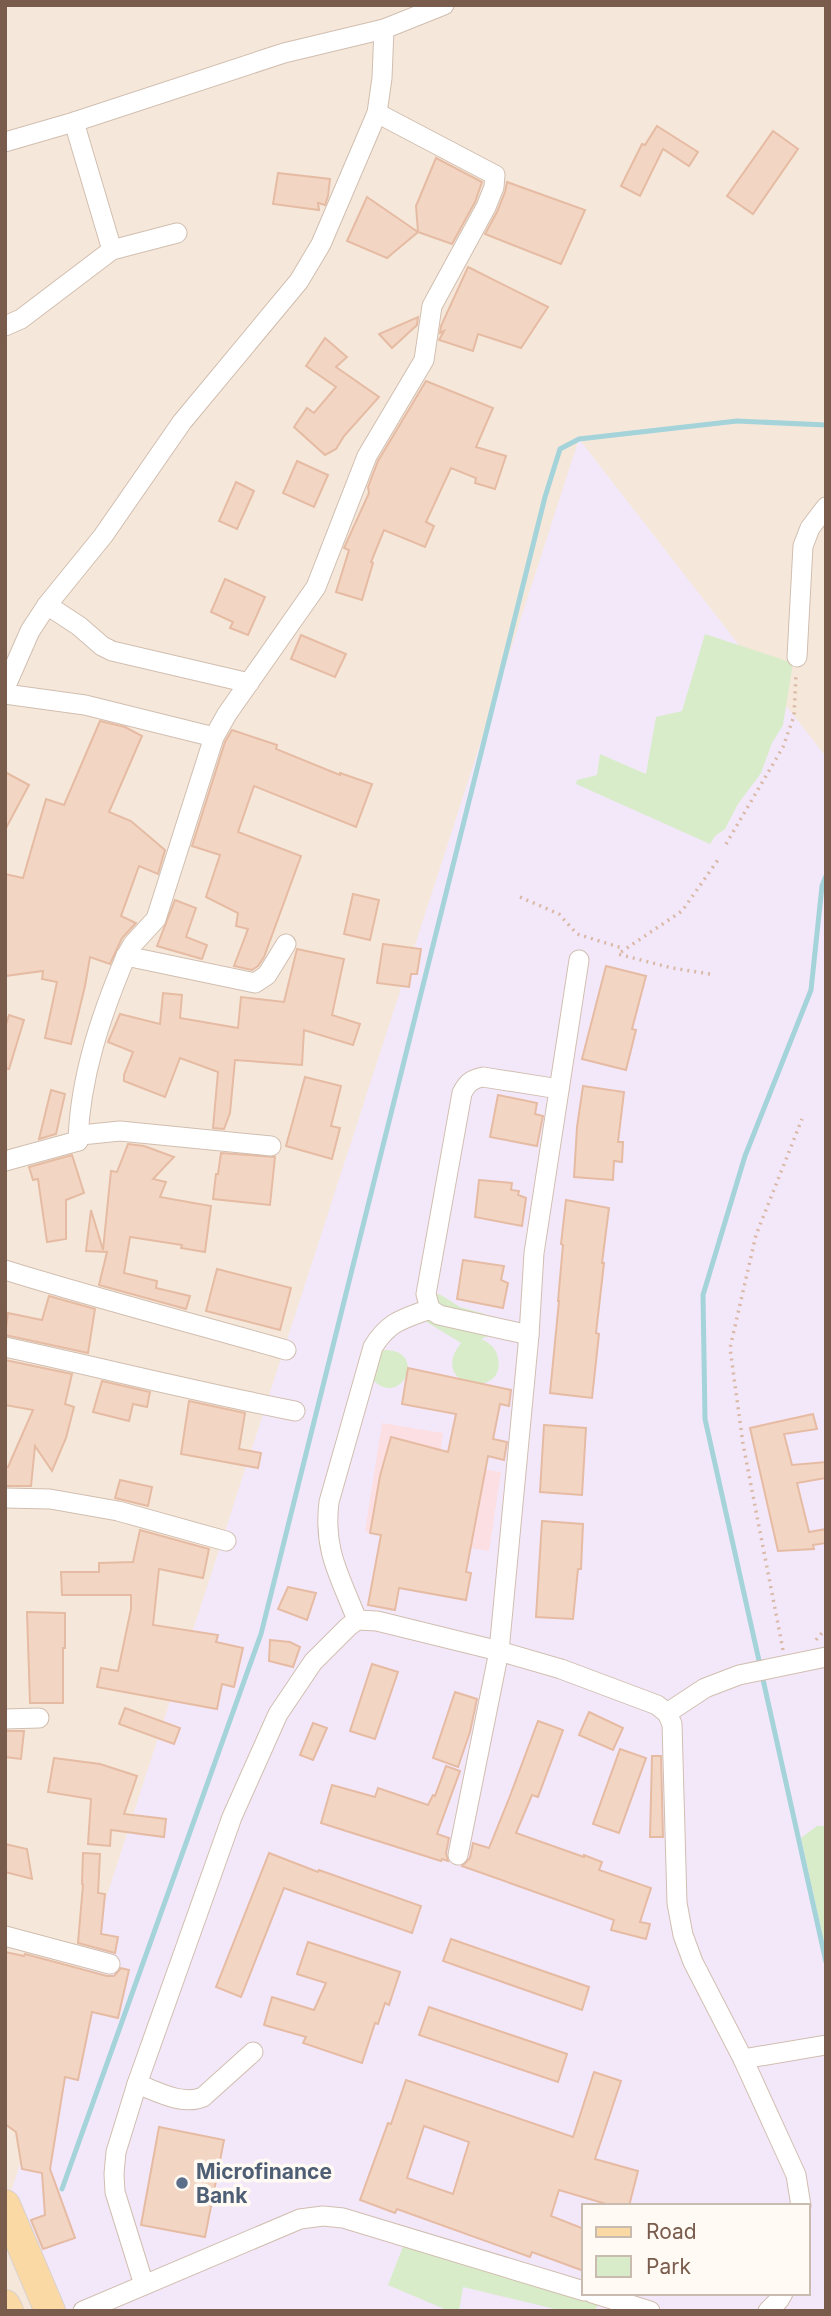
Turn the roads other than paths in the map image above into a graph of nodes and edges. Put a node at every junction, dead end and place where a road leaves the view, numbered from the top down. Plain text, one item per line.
1 (444, 5) edge
2 (384, 29) junction
3 (377, 113) junction
4 (74, 122) junction
5 (5, 142) edge
6 (177, 233) dead end
7 (112, 250) junction
8 (5, 326) edge
9 (826, 507) edge
10 (47, 605) junction
11 (797, 662) road end
12 (249, 683) junction
13 (5, 688) edge
14 (5, 694) edge
15 (215, 737) junction
16 (286, 944) dead end
17 (126, 956) junction
18 (579, 960) dead end
19 (559, 1089) junction
20 (78, 1141) junction
21 (271, 1146) dead end
22 (5, 1161) edge
23 (5, 1270) edge
24 (430, 1309) junction
25 (529, 1335) junction
26 (5, 1347) edge
27 (286, 1350) dead end
28 (295, 1411) dead end
29 (5, 1498) edge
30 (226, 1541) dead end
31 (358, 1620) junction
32 (499, 1651) junction
33 (826, 1658) edge
34 (667, 1713) junction
35 (39, 1718) dead end
36 (5, 1719) edge
37 (458, 1855) dead end
38 (5, 1936) edge
39 (110, 1964) dead end
40 (821, 2045) edge
41 (253, 2052) dead end
42 (743, 2059) junction
43 (137, 2084) junction
44 (801, 2204) edge
45 (5, 2205) edge
46 (144, 2286) junction
47 (582, 2290) edge
48 (598, 2295) edge
49 (781, 2295) edge
50 (5, 2305) edge
51 (8, 2311) edge
52 (50, 2311) edge
53 (83, 2311) edge
54 (650, 2311) edge
55 (768, 2311) edge

1 - 2 street
2 - 3 street
2 - 4 street
3 - 10 street
3 - 12 street
4 - 5 street
4 - 7 street
6 - 7 street
7 - 8 street
9 - 11 street
10 - 12 street
10 - 13 street
12 - 15 street
14 - 15 street
15 - 17 street
16 - 17 street
17 - 20 street
18 - 19 street
19 - 24 street
19 - 25 street
20 - 21 street
20 - 22 street
23 - 27 street
24 - 25 street
24 - 31 street
25 - 32 street
26 - 28 street
29 - 30 street
31 - 32 street
31 - 43 street
32 - 34 street
32 - 37 street
33 - 34 street
34 - 42 street
35 - 36 street
38 - 39 street
40 - 42 street
41 - 43 street
42 - 44 street
43 - 46 street
45 - 52 main road
46 - 47 street
46 - 53 street
48 - 54 street
49 - 55 street
50 - 51 main road

